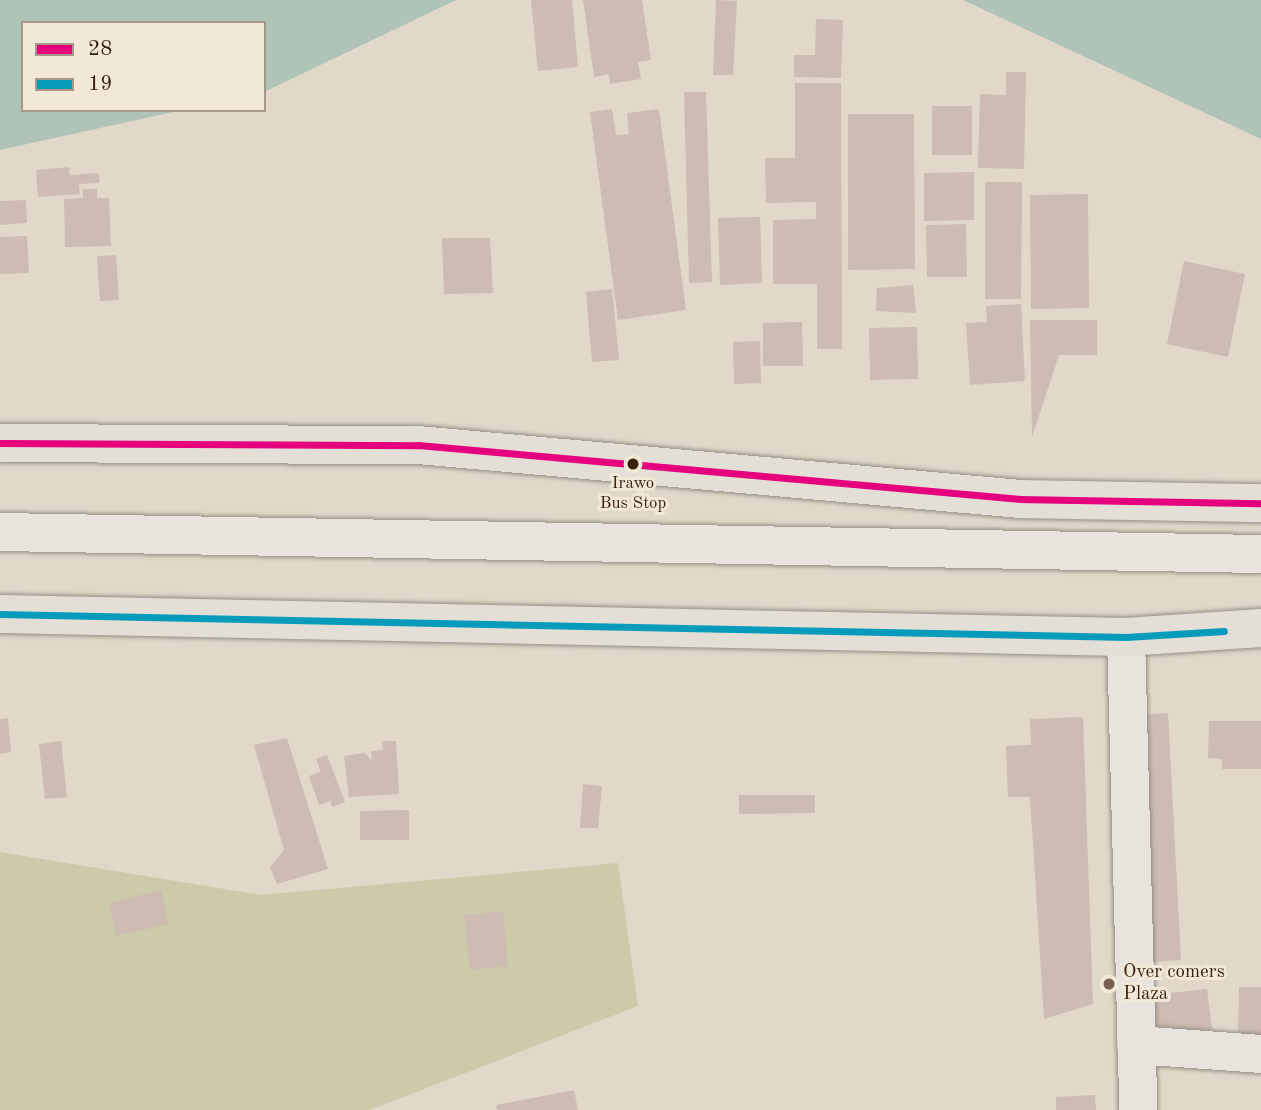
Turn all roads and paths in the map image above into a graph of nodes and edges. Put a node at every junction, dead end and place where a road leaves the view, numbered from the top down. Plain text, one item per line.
1 (0, 443) edge
2 (1261, 503) edge
3 (0, 532) edge
4 (1261, 554) edge
5 (0, 614) edge
6 (1261, 628) edge
7 (1126, 637) junction
8 (1136, 1045) junction
9 (1261, 1054) edge
10 (1138, 1110) edge

1 - 2 highway
3 - 4 street
5 - 7 highway
6 - 7 highway
7 - 8 street
8 - 9 street
8 - 10 street

